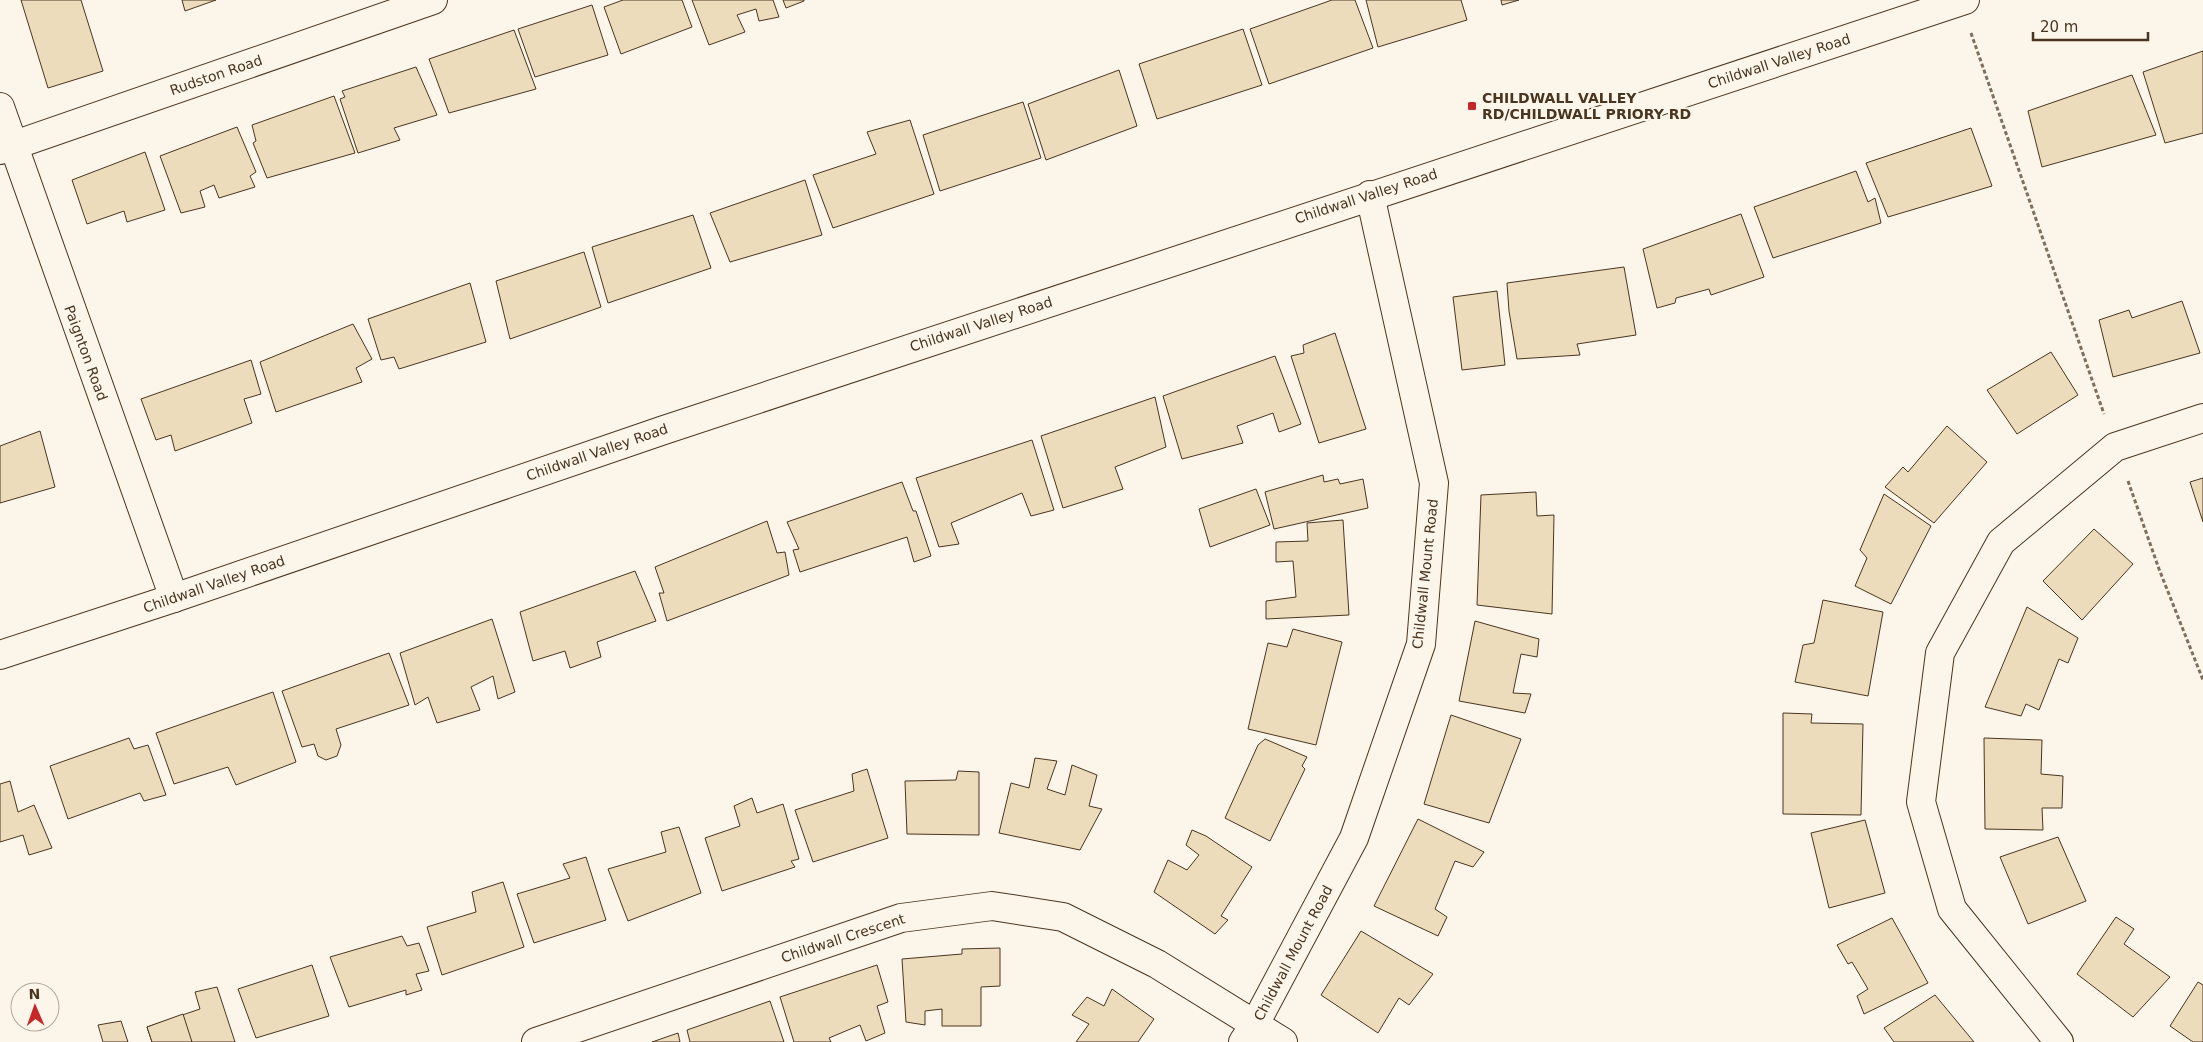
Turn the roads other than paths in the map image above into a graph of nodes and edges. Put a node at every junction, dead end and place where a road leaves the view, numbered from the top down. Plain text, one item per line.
1 (432, 0) edge
2 (1963, 1) edge
3 (389, 7) edge
4 (0, 107) edge
5 (6, 148) edge
6 (1370, 195) junction
7 (2203, 418) edge
8 (174, 598) junction
9 (0, 655) edge
10 (1249, 1033) edge
11 (536, 1042) edge
12 (1283, 1042) edge
13 (2059, 1042) edge

1 - 3 street, Rudston Road
2 - 6 street, Childwall Valley Road
3 - 5 street, Rudston Road
4 - 5 street, Paignton Road
5 - 8 street, Paignton Road
6 - 8 street, Childwall Valley Road
6 - 10 street, Childwall Mount Road
7 - 13 street
8 - 9 street, Childwall Valley Road
10 - 11 street, Childwall Crescent
10 - 12 street, Childwall Crescent

